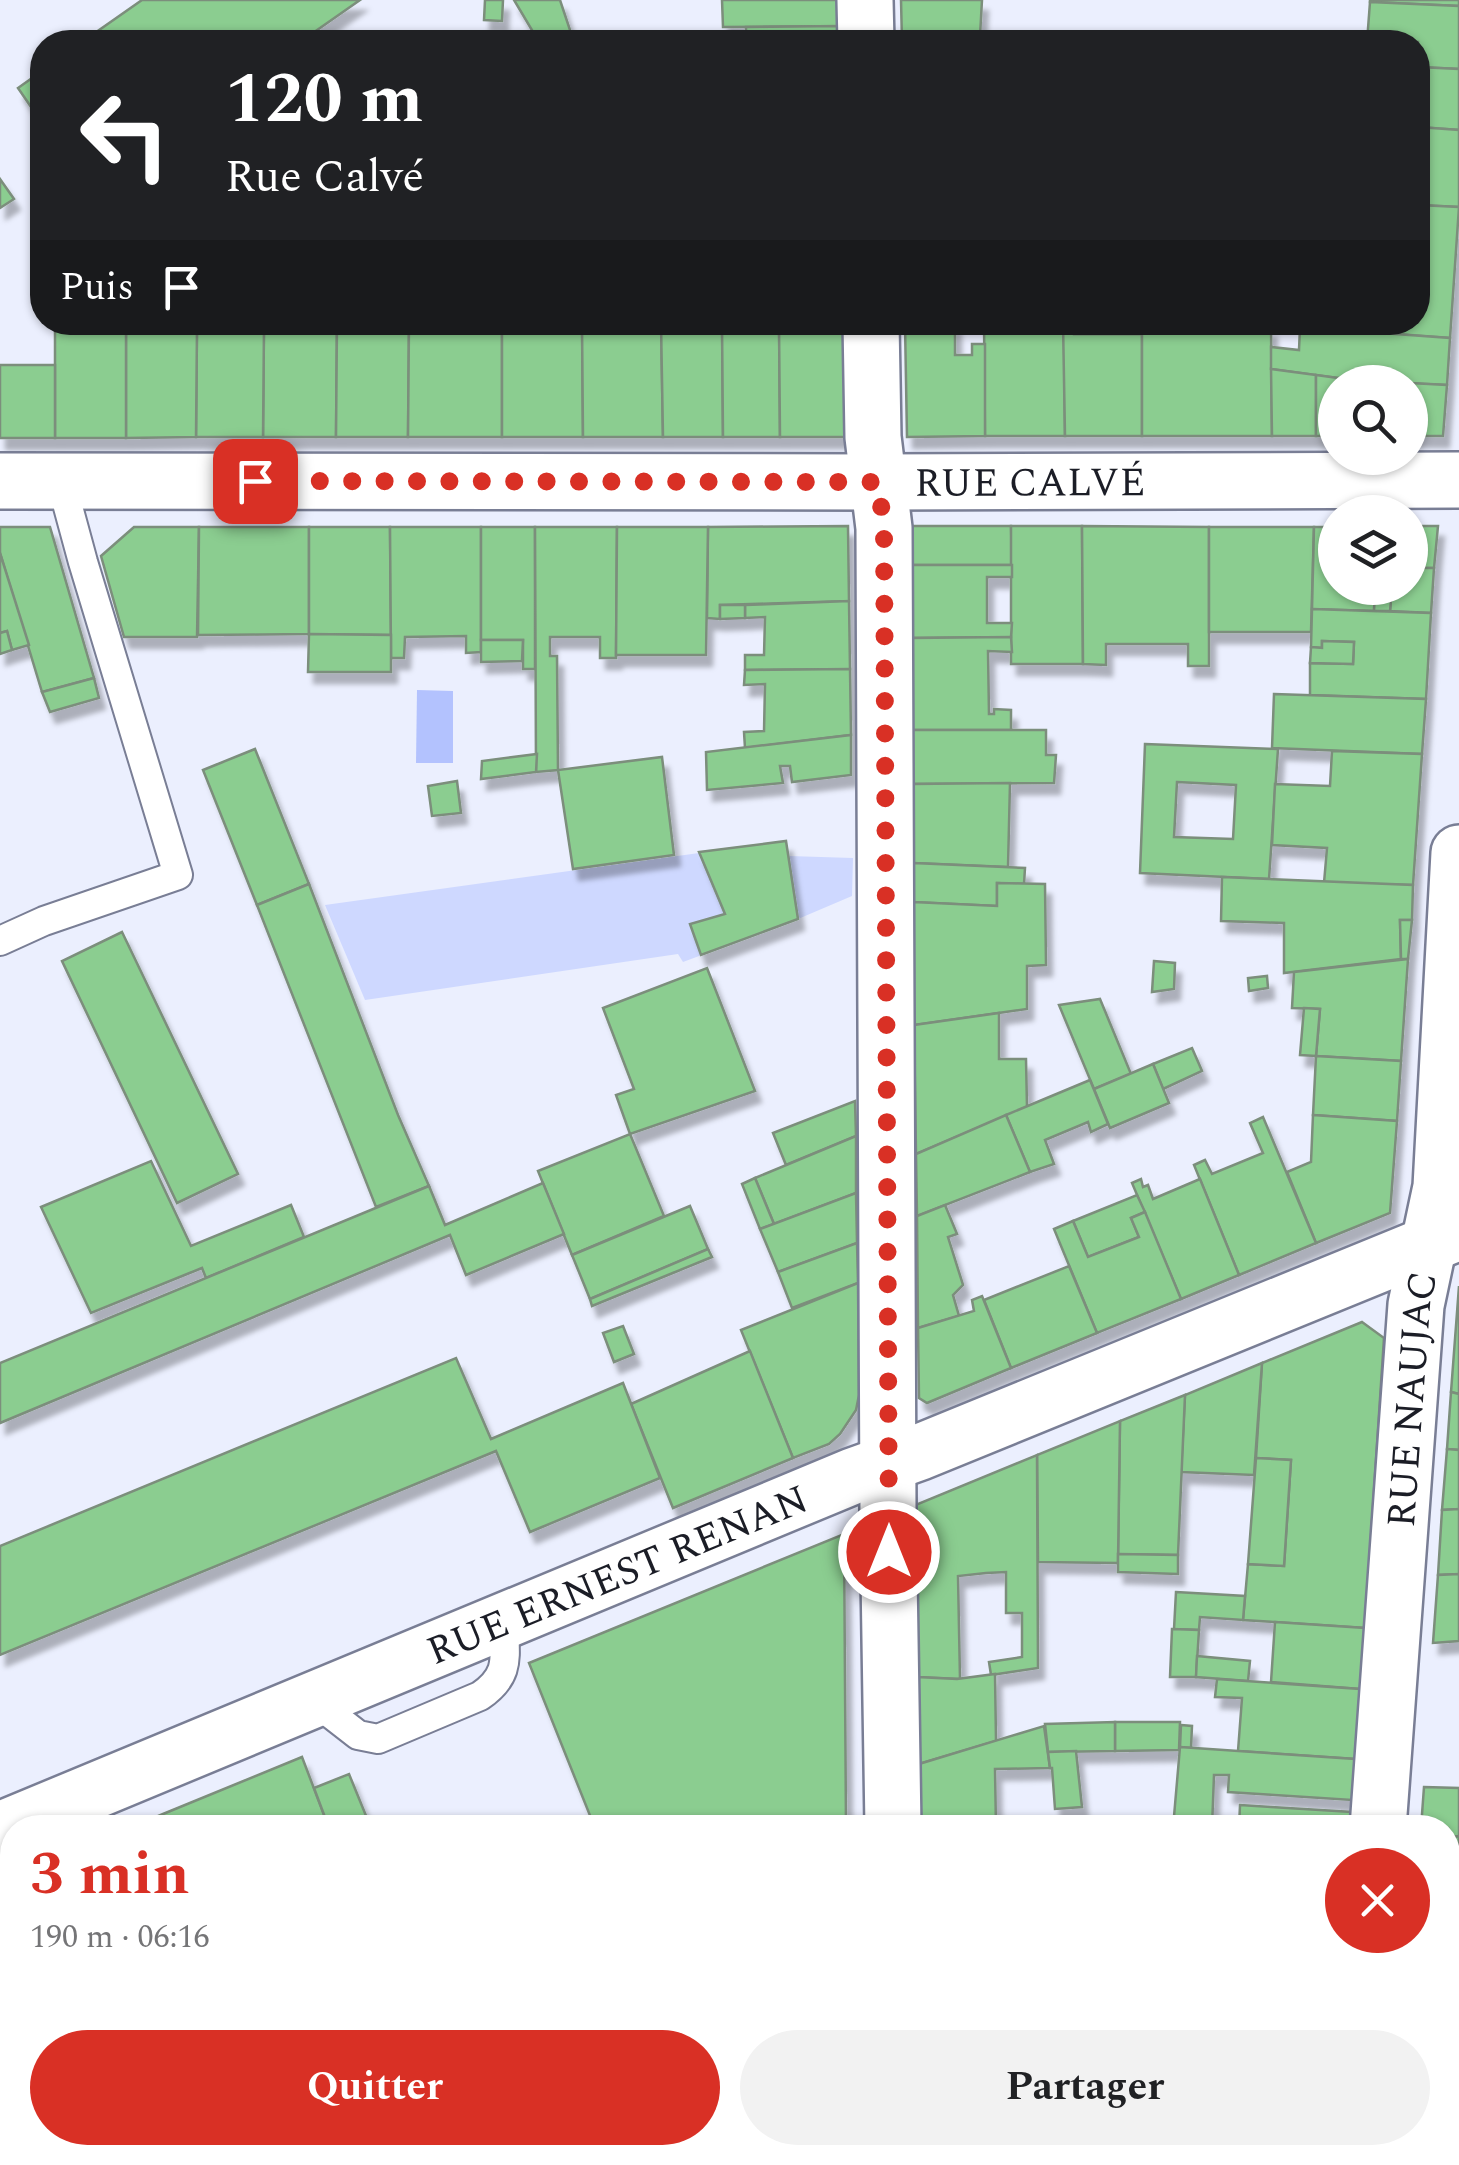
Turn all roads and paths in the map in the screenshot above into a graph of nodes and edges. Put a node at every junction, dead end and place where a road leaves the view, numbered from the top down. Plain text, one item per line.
1 (865, 0) edge
2 (866, 30) edge
3 (871, 335) edge
4 (1459, 480) edge
5 (0, 481) edge
6 (61, 481) junction
7 (878, 482) junction
8 (1459, 853) edge
9 (0, 941) edge
10 (1444, 1239) edge
11 (889, 1464) junction
12 (36, 1815) edge
13 (893, 1815) edge
14 (1379, 1815) edge

1 - 2 street
3 - 7 street
4 - 7 street, RUE CALVÉ
5 - 6 street, RUE CALVÉ
6 - 7 street, RUE CALVÉ
6 - 9 lane
7 - 11 street
8 - 10 street, RUE NAUJAC
10 - 11 street, RUE ERNEST RENAN
10 - 14 street, RUE NAUJAC
11 - 12 street, RUE ERNEST RENAN
11 - 13 street

